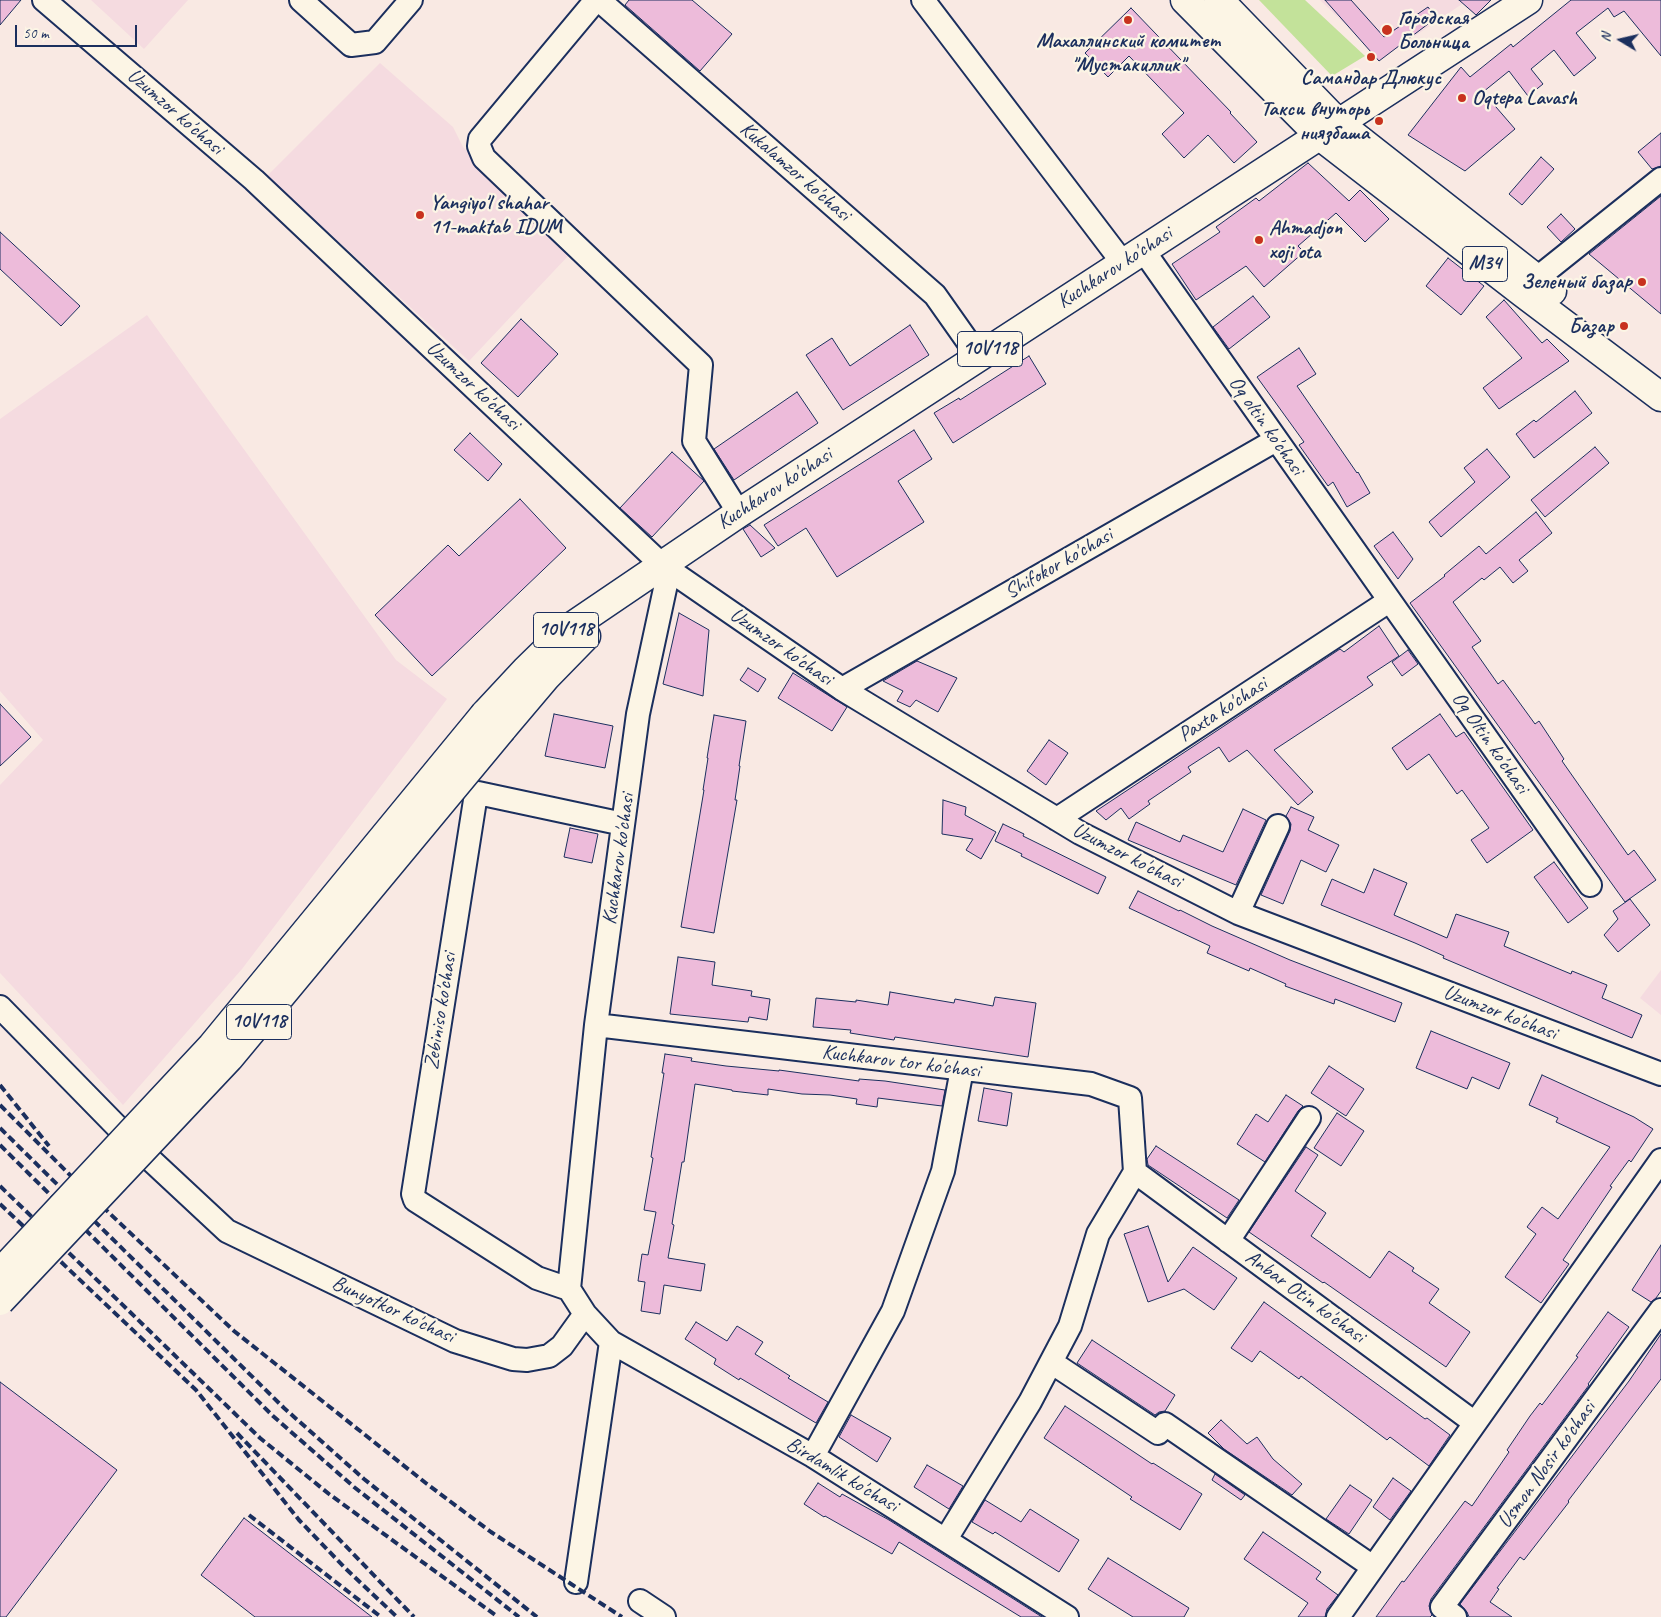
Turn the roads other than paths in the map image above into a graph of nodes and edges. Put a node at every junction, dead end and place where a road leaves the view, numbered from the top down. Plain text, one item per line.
1 (44, 0) edge
2 (301, 0) edge
3 (411, 0) edge
4 (598, 0) edge
5 (923, 0) edge
6 (1185, 0) edge
7 (1219, 0) edge
8 (1528, 0) edge
9 (1329, 129) junction
10 (1661, 179) edge
11 (1133, 257) junction
12 (1536, 279) junction
13 (978, 356) junction
14 (1661, 374) edge
15 (1661, 397) edge
16 (1276, 440) junction
17 (739, 513) junction
18 (662, 565) junction
19 (1390, 601) junction
20 (842, 689) junction
21 (494, 721) junction
22 (1058, 819) junction
23 (624, 824) junction
24 (1278, 826) dead end
25 (1590, 885) dead end
26 (1238, 913) junction
27 (0, 1007) edge
28 (596, 1025) junction
29 (962, 1069) junction
30 (1661, 1074) edge
31 (1309, 1118) dead end
32 (1661, 1160) edge
33 (1135, 1172) junction
34 (1228, 1241) junction
35 (0, 1273) edge
36 (569, 1289) junction
37 (0, 1301) edge
38 (1661, 1310) edge
39 (585, 1314) junction
40 (611, 1342) junction
41 (1051, 1362) junction
42 (1475, 1423) junction
43 (813, 1456) junction
44 (946, 1539) junction
45 (1373, 1567) junction
46 (576, 1582) dead end
47 (640, 1601) dead end
48 (664, 1617) edge
49 (1067, 1617) edge
50 (1338, 1617) edge
51 (1454, 1617) edge

1 - 18 street, Uzumzor ko'chasi
2 - 3 street
4 - 13 street, Kukalamzor ko'chasi
4 - 17 street
5 - 11 street
6 - 9 main road, M34
7 - 9 main road, M34
8 - 9 main road, Kuchkarov ko'chasi
9 - 11 main road, Kuchkarov ko'chasi / 10V118
9 - 12 main road, M34
9 - 15 main road, M34
10 - 12 street
11 - 13 main road, Kuchkarov ko'chasi / 10V118
11 - 16 street, Oq oltin ko'chasi
12 - 14 main road, M34
13 - 17 main road, Kuchkarov ko'chasi / 10V118
16 - 19 street, Oq oltin ko'chasi
16 - 20 street, Shifokor ko'chasi
17 - 18 main road, Kuchkarov ko'chasi / 10V118
18 - 20 street, Uzumzor ko'chasi
18 - 21 main road, 10V118
18 - 23 street, Kuchkarov ko'chasi
19 - 22 street, Paxta ko'chasi
19 - 25 street, Oq Oltin ko'chasi
20 - 22 street, Uzumzor ko'chasi
21 - 35 main road, 10V118, bridge
21 - 37 main road, 10V118, bridge
22 - 26 street, Uzumzor ko'chasi
23 - 28 street, Kuchkarov ko'chasi
23 - 36 street, Zebiniso ko'chasi
24 - 26 street
26 - 30 street, Uzumzor ko'chasi
27 - 39 street, Bunyotkor ko'chasi
28 - 29 street, Kuchkarov tor ko'chasi
28 - 36 street, Kuchkarov ko'chasi
29 - 33 street, Kuchkarov tor ko'chasi
29 - 43 street
31 - 34 street
32 - 42 street
33 - 34 street, Anbar Otin ko'chasi
33 - 41 street
34 - 42 street, Anbar Otin ko'chasi
36 - 39 street
38 - 51 street, Usmon Nosir ko'chasi
39 - 40 street
40 - 43 street, Birdamlik ko'chasi
40 - 46 street
41 - 44 street
41 - 45 street
42 - 45 street
43 - 44 street, Birdamlik ko'chasi
44 - 49 street, Birdamlik ko'chasi
45 - 50 street
47 - 48 street

